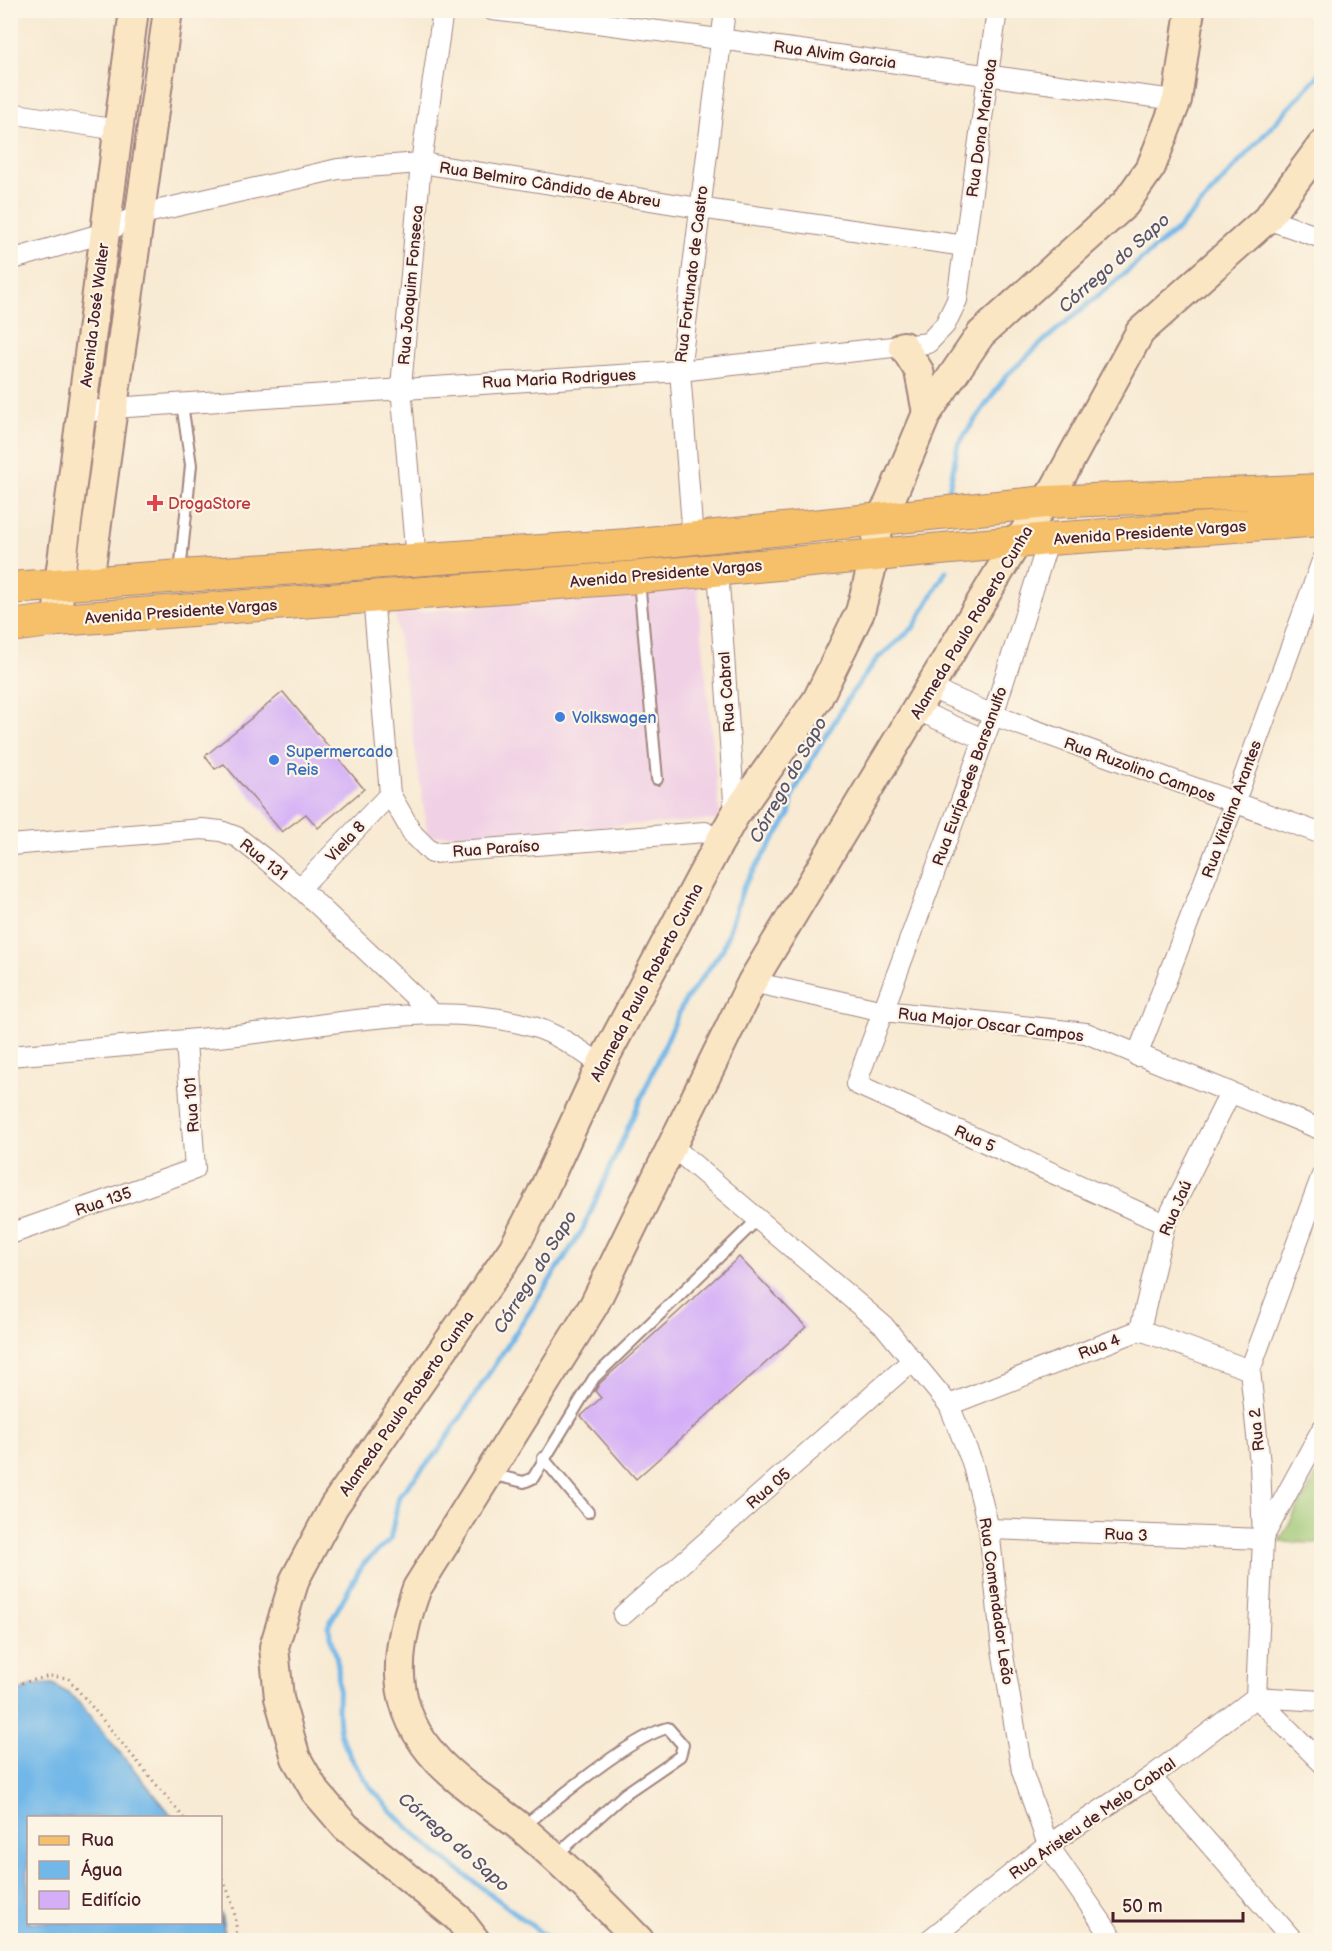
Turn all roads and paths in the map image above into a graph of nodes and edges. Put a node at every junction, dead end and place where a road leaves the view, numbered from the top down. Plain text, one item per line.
1 (134, 10) edge
2 (168, 10) edge
3 (443, 10) edge
4 (492, 10) edge
5 (726, 10) edge
6 (998, 10) edge
7 (1190, 10) edge
8 (722, 38) junction
9 (989, 77) junction
10 (1178, 100) junction
11 (10, 113) edge
12 (118, 130) junction
13 (1322, 145) edge
14 (421, 164) junction
15 (699, 208) junction
16 (138, 215) junction
17 (1268, 219) junction
18 (104, 233) junction
19 (1322, 238) edge
20 (964, 246) junction
21 (10, 260) edge
22 (903, 346) junction
23 (680, 371) junction
24 (401, 387) junction
25 (182, 404) junction
26 (112, 408) junction
27 (82, 413) junction
28 (927, 413) junction
29 (1322, 490) edge
30 (1046, 502) junction
31 (879, 520) junction
32 (1322, 520) edge
33 (693, 539) junction
34 (1049, 539) junction
35 (1016, 544) junction
36 (875, 555) junction
37 (416, 561) junction
38 (1322, 561) edge
39 (718, 569) junction
40 (179, 575) junction
41 (639, 577) junction
42 (90, 581) junction
43 (59, 584) junction
44 (10, 588) edge
45 (373, 596) junction
46 (58, 620) junction
47 (10, 626) edge
48 (923, 698) junction
49 (993, 715) junction
50 (983, 739) junction
51 (657, 779) dead end
52 (390, 794) junction
53 (1234, 804) junction
54 (735, 815) junction
55 (1322, 834) edge
56 (719, 843) junction
57 (10, 845) edge
58 (300, 888) junction
59 (752, 982) junction
60 (884, 1011) junction
61 (432, 1013) junction
62 (186, 1041) junction
63 (10, 1056) edge
64 (1137, 1056) junction
65 (601, 1065) junction
66 (1230, 1093) junction
67 (1322, 1130) edge
68 (673, 1148) junction
69 (195, 1169) joint
70 (1322, 1175) edge
71 (758, 1219) junction
72 (1165, 1224) junction
73 (10, 1234) edge
74 (1140, 1330) junction
75 (913, 1360) junction
76 (1250, 1370) junction
77 (949, 1405) junction
78 (1322, 1429) edge
79 (543, 1458) junction
80 (489, 1474) junction
81 (588, 1512) dead end
82 (989, 1529) junction
83 (1263, 1539) junction
84 (623, 1615) dead end
85 (10, 1686) edge
86 (1256, 1697) junction
87 (1322, 1701) edge
88 (1322, 1763) edge
89 (1151, 1777) junction
90 (182, 1816) edge
91 (521, 1828) junction
92 (1048, 1845) junction
93 (555, 1856) junction
94 (222, 1879) edge
95 (236, 1941) edge
96 (475, 1941) edge
97 (639, 1941) edge
98 (929, 1941) edge
99 (1114, 1941) edge
100 (1293, 1941) edge

1 - 12 street, Avenida José Walter
2 - 16 street, Avenida José Walter
3 - 14 street, Rua Joaquim Fonseca
4 - 8 street, Rua Alvim Garcia
5 - 8 street, Rua Fortunato de Castro
6 - 9 street, Rua Dona Maricota
7 - 10 street, Alameda Paulo Roberto Cunha
8 - 9 street, Rua Alvim Garcia
8 - 15 street, Rua Fortunato de Castro
9 - 10 street, Rua Alvim Garcia
9 - 20 street, Rua Dona Maricota
10 - 28 street, Alameda Paulo Roberto Cunha
11 - 12 street
12 - 18 street, Avenida José Walter
13 - 17 street, Alameda Paulo Roberto Cunha
14 - 15 street, Rua Belmiro Cândido de Abreu
14 - 16 street, Rua Belmiro Cândido de Abreu
14 - 24 street, Rua Joaquim Fonseca
15 - 20 street, Rua Belmiro Cândido de Abreu
15 - 23 street, Rua Fortunato de Castro
16 - 18 street, Rua Belmiro Cândido de Abreu
16 - 26 street, Avenida José Walter
17 - 19 street
17 - 30 street, Alameda Paulo Roberto Cunha
18 - 21 street, Rua Belmiro Cândido de Abreu
18 - 27 street, Avenida José Walter
20 - 22 street, Rua Maria Rodrigues
22 - 23 street, Rua Maria Rodrigues
22 - 28 street
23 - 24 street, Rua Maria Rodrigues
23 - 33 street, Rua Fortunato de Castro
24 - 25 street, Rua Maria Rodrigues
24 - 37 street, Rua Joaquim Fonseca
25 - 26 street, Rua Maria Rodrigues
25 - 40 lane
26 - 27 street, Rua Maria Rodrigues
26 - 42 street, Avenida José Walter
27 - 43 street, Avenida José Walter
28 - 31 street, Alameda Paulo Roberto Cunha
29 - 30 main road, Avenida Presidente Vargas
30 - 31 main road, Avenida Presidente Vargas
30 - 35 street, Alameda Paulo Roberto Cunha
31 - 33 main road, Avenida Presidente Vargas
31 - 36 street, Alameda Paulo Roberto Cunha
32 - 34 main road, Avenida Presidente Vargas
33 - 37 main road, Avenida Presidente Vargas
34 - 35 main road, Avenida Presidente Vargas
34 - 49 street, Rua Eurípedes Barsanulfo
35 - 36 main road, Avenida Presidente Vargas
35 - 48 street, Alameda Paulo Roberto Cunha
36 - 39 main road, Avenida Presidente Vargas
36 - 54 street, Alameda Paulo Roberto Cunha
37 - 40 main road, Avenida Presidente Vargas
38 - 53 street, Rua Vitalina Arantes
39 - 41 main road, Avenida Presidente Vargas
39 - 54 street, Rua Cabral
40 - 42 main road, Avenida Presidente Vargas
41 - 45 main road, Avenida Presidente Vargas
41 - 51 lane
42 - 43 main road, Avenida Presidente Vargas
43 - 44 main road, Avenida Presidente Vargas
43 - 46 street, Avenida José Walter
45 - 46 main road, Avenida Presidente Vargas
45 - 52 street, Rua Paraíso
46 - 47 main road, Avenida Presidente Vargas
48 - 49 street, Rua Ruzolino Campos
48 - 50 street
48 - 59 street, Alameda Paulo Roberto Cunha
49 - 50 street, Rua Eurípedes Barsanulfo
49 - 53 street, Rua Ruzolino Campos
50 - 60 street, Rua Eurípedes Barsanulfo
52 - 56 street, Rua Paraíso
52 - 58 street, Viela 8
53 - 55 street, Rua Ruzolino Campos
53 - 64 street, Rua Vitalina Arantes
54 - 56 street, Alameda Paulo Roberto Cunha
56 - 65 street, Alameda Paulo Roberto Cunha
57 - 58 street, Rua 131
58 - 61 street, Rua 131
59 - 60 street, Rua Major Oscar Campos
59 - 68 street, Alameda Paulo Roberto Cunha
60 - 64 street, Rua Major Oscar Campos
60 - 72 street, Rua 5
61 - 62 street
61 - 65 street
62 - 63 street
62 - 69 street, Rua 101
64 - 66 street, Rua Major Oscar Campos
65 - 96 street, Alameda Paulo Roberto Cunha
66 - 67 street, Rua Major Oscar Campos
66 - 72 street, Rua Jaú
68 - 71 street, Rua Comendador Leão
68 - 80 street, Alameda Paulo Roberto Cunha
69 - 73 street, Rua 135
70 - 76 street, Rua 2
71 - 75 street, Rua Comendador Leão
71 - 79 lane
72 - 74 street, Rua Jaú
74 - 76 street, Rua 4
74 - 77 street, Rua 4
75 - 77 street, Rua Comendador Leão
75 - 84 street, Rua 05
76 - 83 street, Rua 2
77 - 82 street, Rua Comendador Leão
78 - 83 street
79 - 80 lane
79 - 81 lane
80 - 91 street, Alameda Paulo Roberto Cunha
82 - 83 street, Rua 3
82 - 92 street, Rua Comendador Leão
83 - 86 street, Rua 2
85 - 90 path
86 - 87 street
86 - 88 street
86 - 89 street, Rua Aristeu de Melo Cabral
89 - 92 street, Rua Aristeu de Melo Cabral
89 - 100 street
91 - 93 street, Alameda Paulo Roberto Cunha
91 - 93 lane
92 - 98 street, Rua Aristeu de Melo Cabral
92 - 99 street, Rua Comendador Leão
93 - 97 street, Alameda Paulo Roberto Cunha
94 - 95 path

